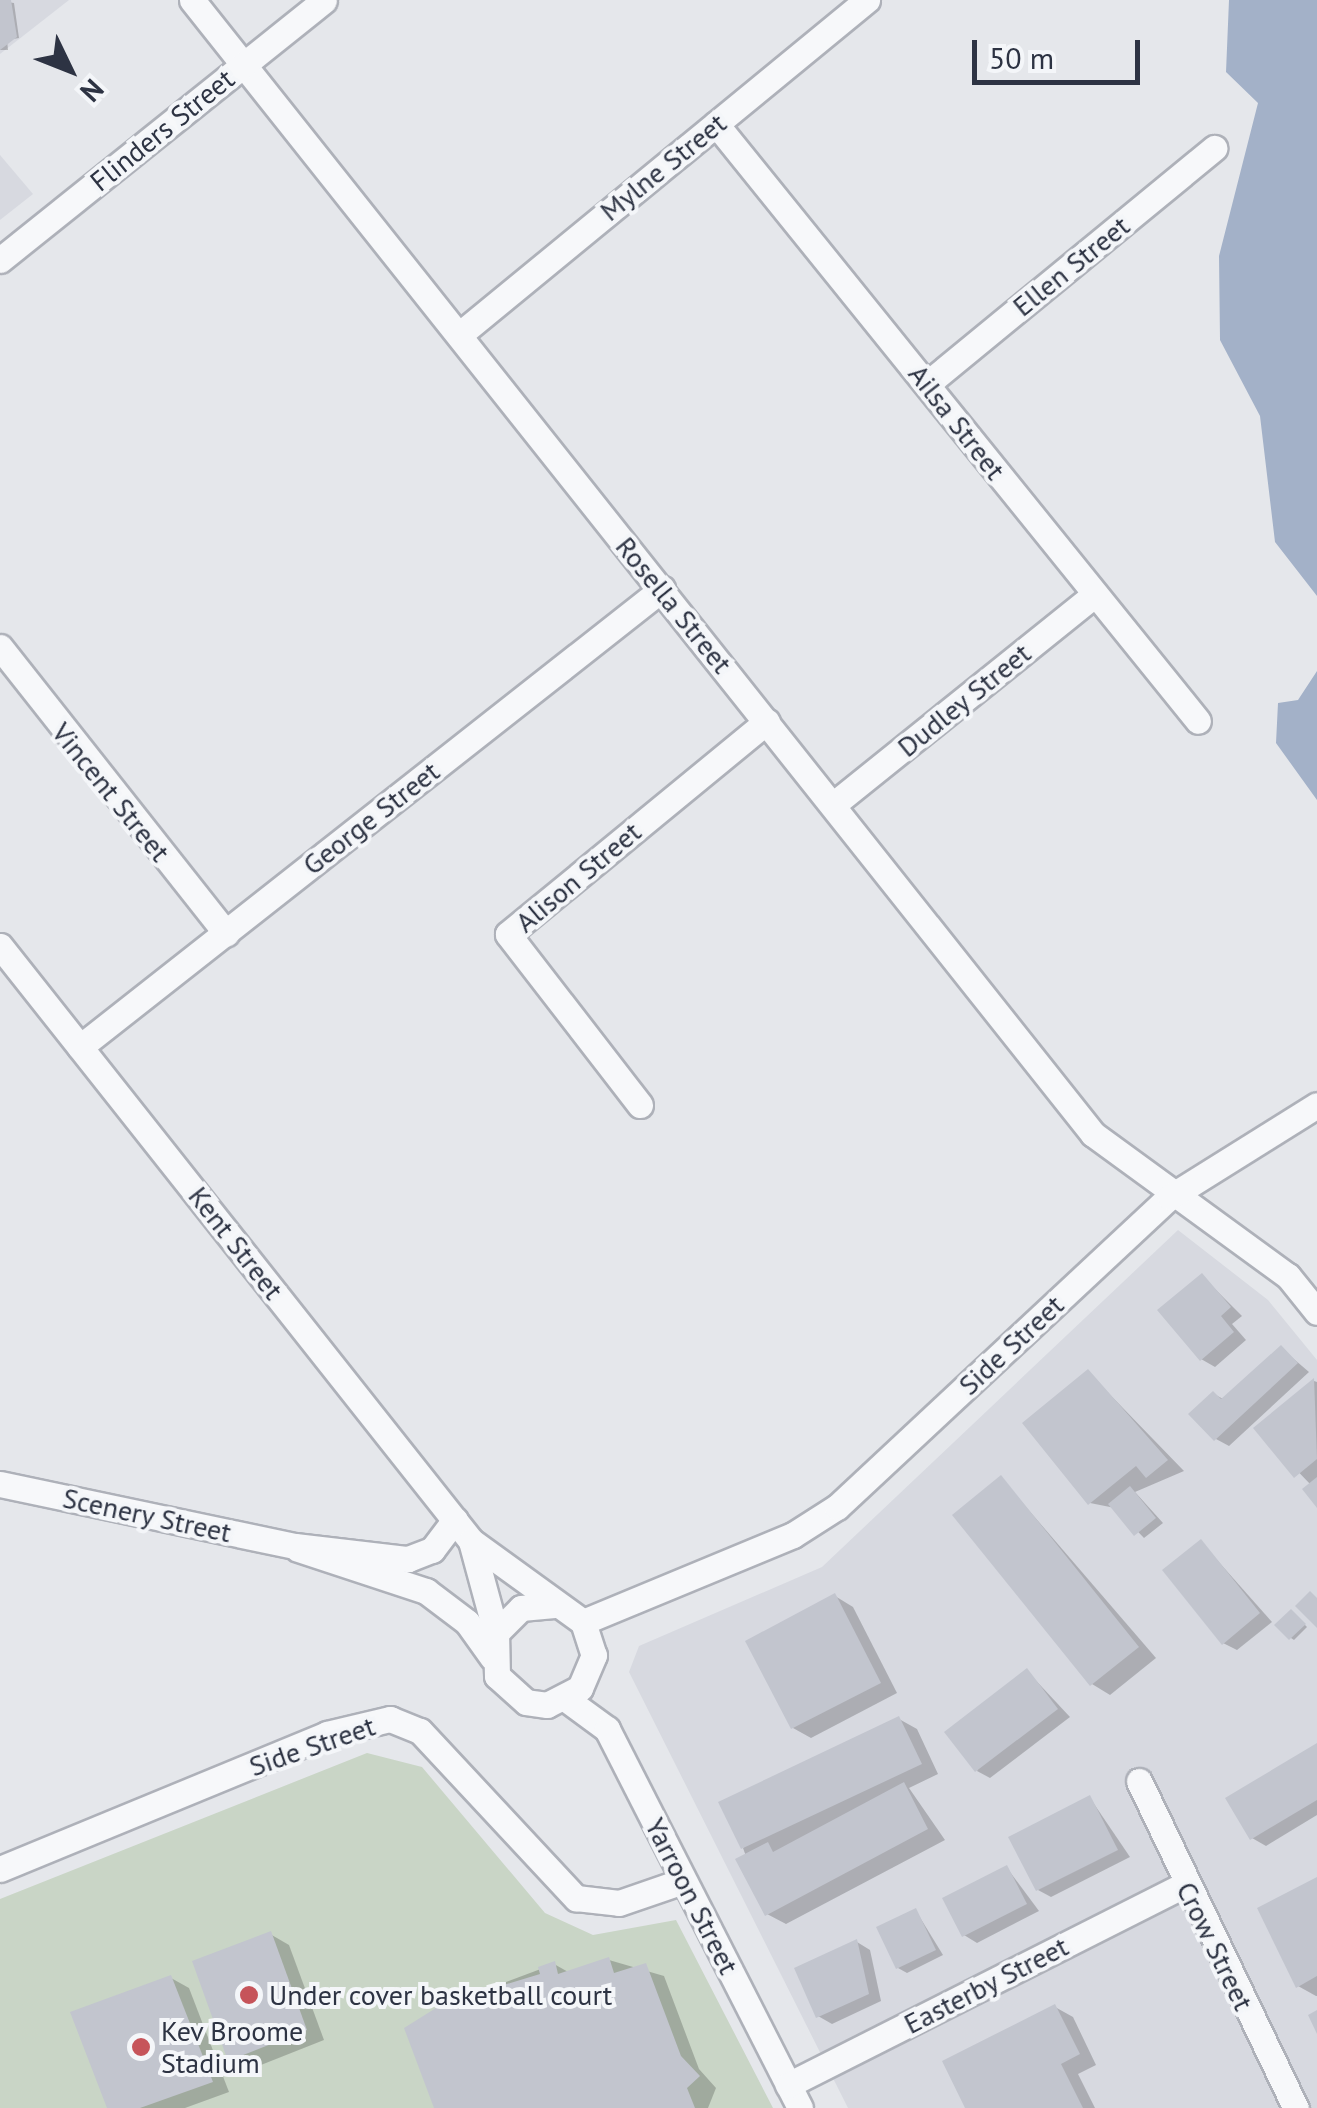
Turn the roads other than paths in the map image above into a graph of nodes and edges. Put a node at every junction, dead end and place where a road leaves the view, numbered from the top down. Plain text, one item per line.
1 (192, 0) edge
2 (324, 0) edge
3 (867, 0) edge
4 (244, 65) junction
5 (716, 124) junction
6 (1214, 148) dead end
7 (0, 260) edge
8 (459, 335) junction
9 (927, 384) junction
10 (662, 589) junction
11 (1094, 595) junction
12 (0, 647) edge
13 (767, 721) junction
14 (1198, 721) dead end
15 (834, 804) junction
16 (226, 933) junction
17 (0, 946) edge
18 (80, 1047) junction
19 (640, 1105) dead end
20 (1317, 1105) edge
21 (1170, 1196) junction
22 (1317, 1312) edge
23 (0, 1484) edge
24 (454, 1520) junction
25 (471, 1541) junction
26 (294, 1546) junction
27 (557, 1604) junction
28 (583, 1622) junction
29 (494, 1645) junction
30 (566, 1699) junction
31 (1139, 1782) dead end
32 (0, 1869) edge
33 (684, 1881) junction
34 (1184, 1885) junction
35 (794, 2096) edge
36 (1296, 2108) edge

1 - 4 street, Rosella Street
2 - 4 street, Flinders Street
3 - 5 street, Mylne Street
4 - 7 street, Flinders Street
4 - 8 street, Rosella Street
5 - 8 street, Mylne Street
5 - 9 street, Ailsa Street
6 - 9 street, Ellen Street
8 - 10 street, Rosella Street
9 - 11 street, Ailsa Street
10 - 13 street, Rosella Street
10 - 16 street, George Street
11 - 14 street, Ailsa Street
11 - 15 street, Dudley Street
12 - 16 street, Vincent Street
13 - 15 street, Rosella Street
13 - 19 street, Alison Street
15 - 21 street, Rosella Street
16 - 18 street, George Street
17 - 18 street, Kent Street
18 - 24 street, Kent Street
20 - 21 street, Side Street
21 - 22 street, Rosella Street
21 - 28 street, Side Street
23 - 26 street, Scenery Street
24 - 25 street, Kent Street
24 - 26 street, Scenery Street
25 - 27 street, Kent Street
25 - 29 street, Kent Street
26 - 29 street, Scenery Street
27 - 28 street
27 - 29 street
28 - 30 street
29 - 30 street
30 - 33 street, Yarroon Street
31 - 34 street, Crow Street
32 - 33 street, Side Street
33 - 35 street, Yarroon Street
34 - 35 street, Easterby Street
34 - 36 street, Crow Street

